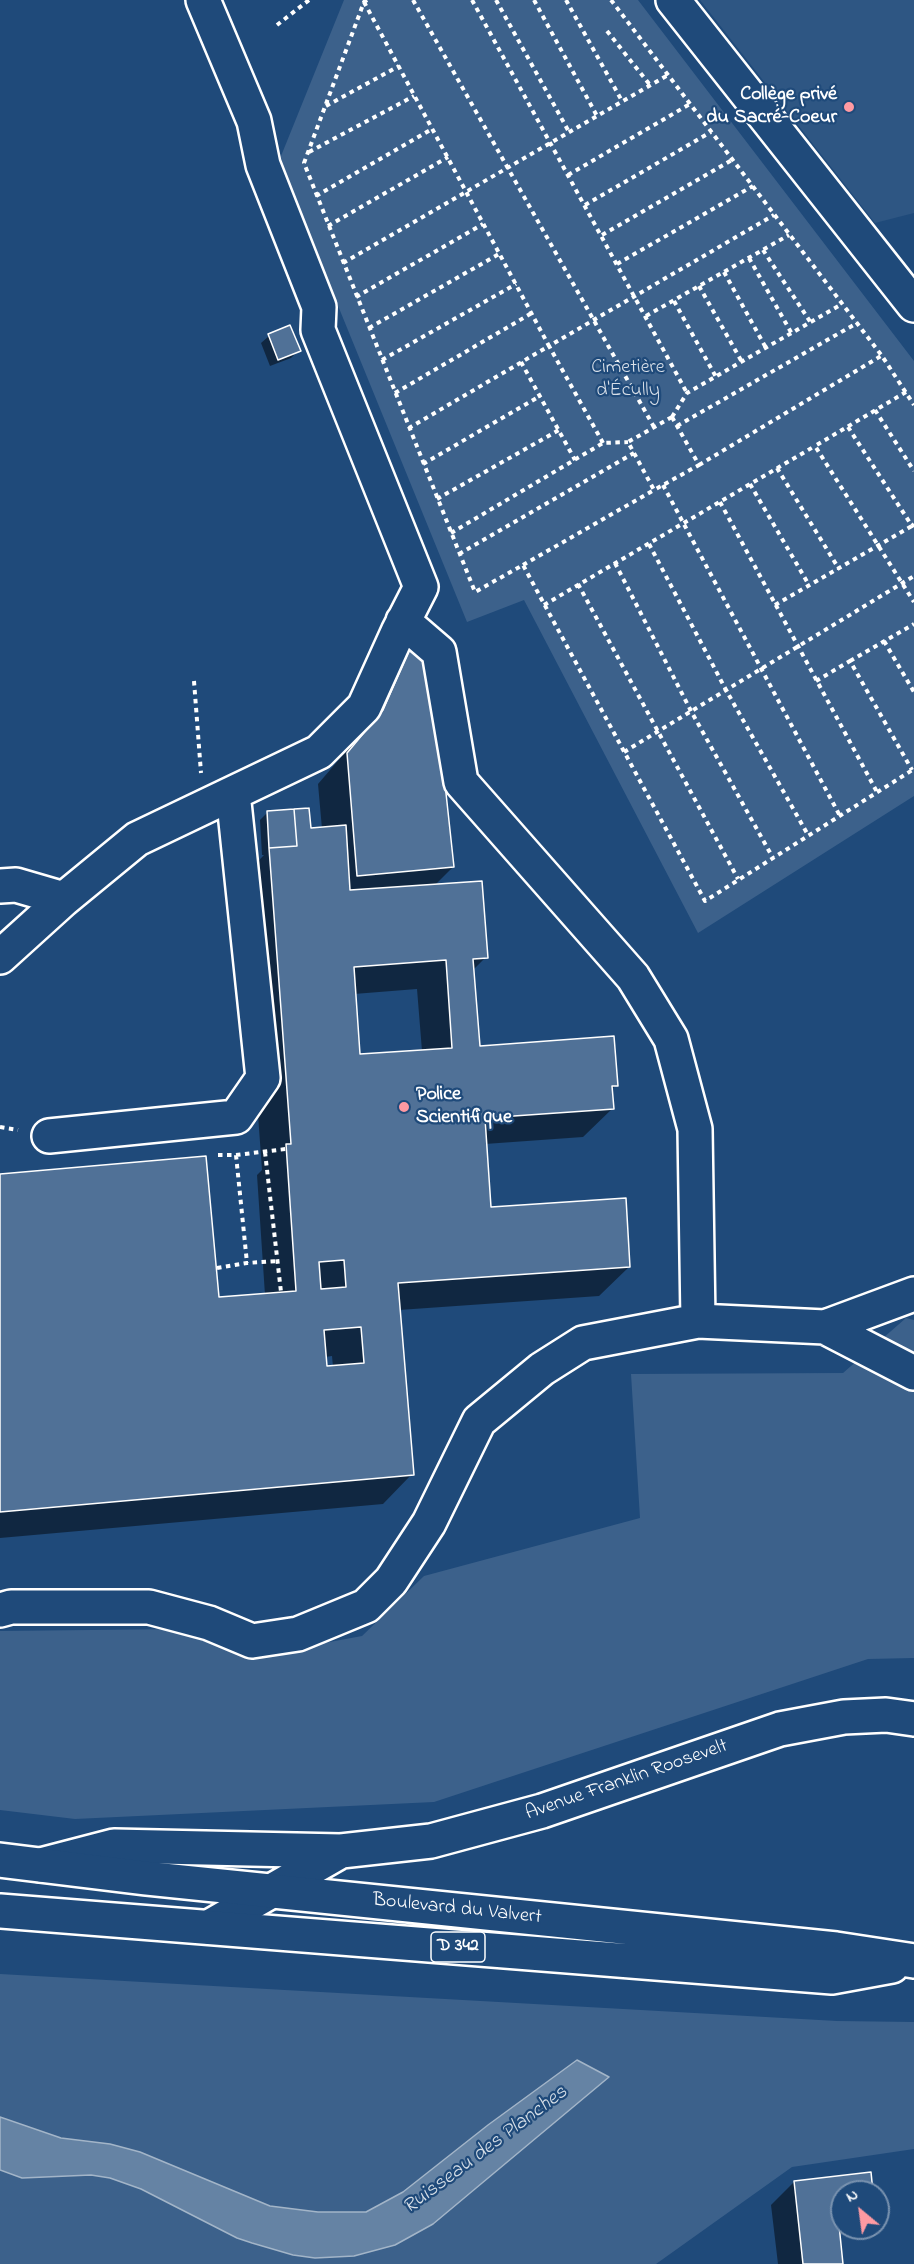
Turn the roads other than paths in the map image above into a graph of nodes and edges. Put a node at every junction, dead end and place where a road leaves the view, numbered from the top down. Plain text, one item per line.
1 (203, 0) edge
2 (673, 0) edge
3 (914, 304) edge
4 (403, 621) junction
5 (233, 793) junction
6 (0, 886) edge
7 (64, 899) junction
8 (0, 957) edge
9 (49, 1136) dead end
10 (914, 1294) edge
11 (698, 1321) junction
12 (825, 1327) junction
13 (914, 1373) edge
14 (0, 1610) edge
15 (914, 1719) edge
16 (340, 1851) junction
17 (0, 1860) edge
18 (39, 1866) junction
19 (272, 1891) junction
20 (0, 1911) edge
21 (209, 1927) junction
22 (914, 1962) edge

1 - 4 main road
2 - 3 main road
4 - 5 main road
4 - 11 main road
5 - 7 main road
5 - 9 main road
6 - 7 main road
7 - 8 main road
10 - 12 main road
11 - 12 main road
11 - 14 main road
12 - 13 main road
15 - 16 main road, Avenue Franklin Roosevelt
16 - 18 main road, Avenue Franklin Roosevelt
16 - 19 main road, Avenue Franklin Roosevelt
17 - 18 main road, Boulevard du Valvert / D 342
18 - 19 main road, Boulevard du Valvert / D 342
19 - 21 main road, Avenue Franklin Roosevelt
19 - 22 main road, Boulevard du Valvert / D 342
20 - 21 main road, Boulevard du Valvert / D 342
21 - 22 main road, Boulevard du Valvert / D 342

